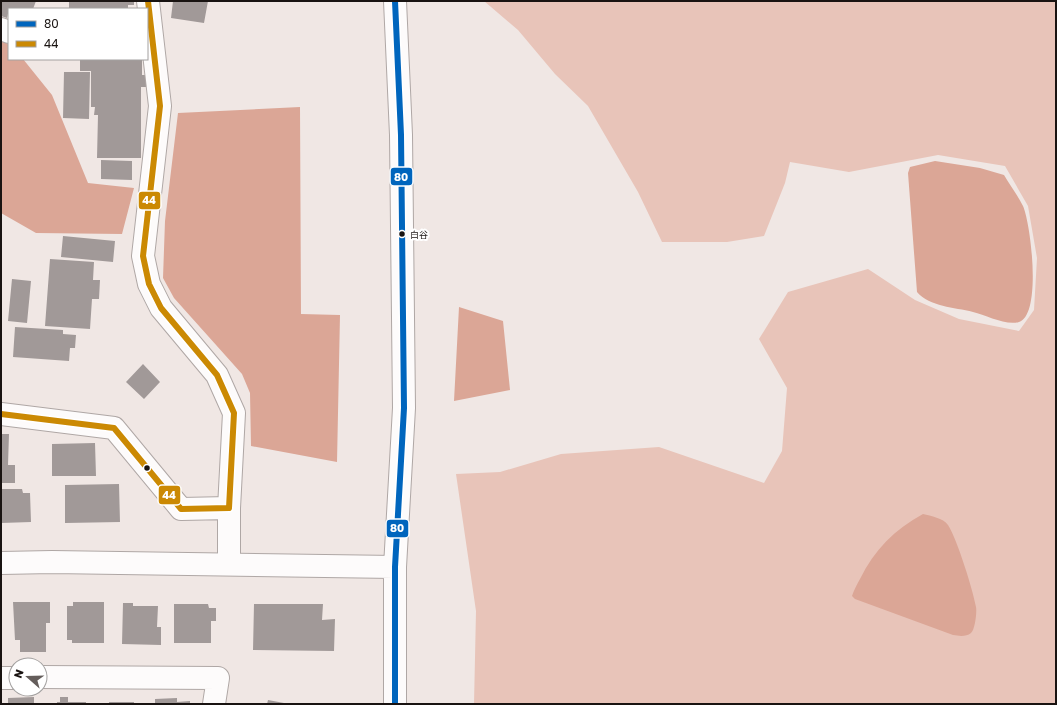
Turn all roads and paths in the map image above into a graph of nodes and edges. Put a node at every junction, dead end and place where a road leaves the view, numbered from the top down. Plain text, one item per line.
1 (148, 1) edge
2 (395, 1) edge
3 (151, 52) edge
4 (1, 414) edge
5 (229, 508) junction
6 (1, 563) edge
7 (229, 564) junction
8 (395, 567) junction
9 (48, 677) edge
10 (214, 704) edge
11 (395, 704) edge

1 - 3 street
2 - 8 street
3 - 5 street
4 - 5 street
5 - 7 street
6 - 7 street
7 - 8 street
8 - 11 street
9 - 10 street

